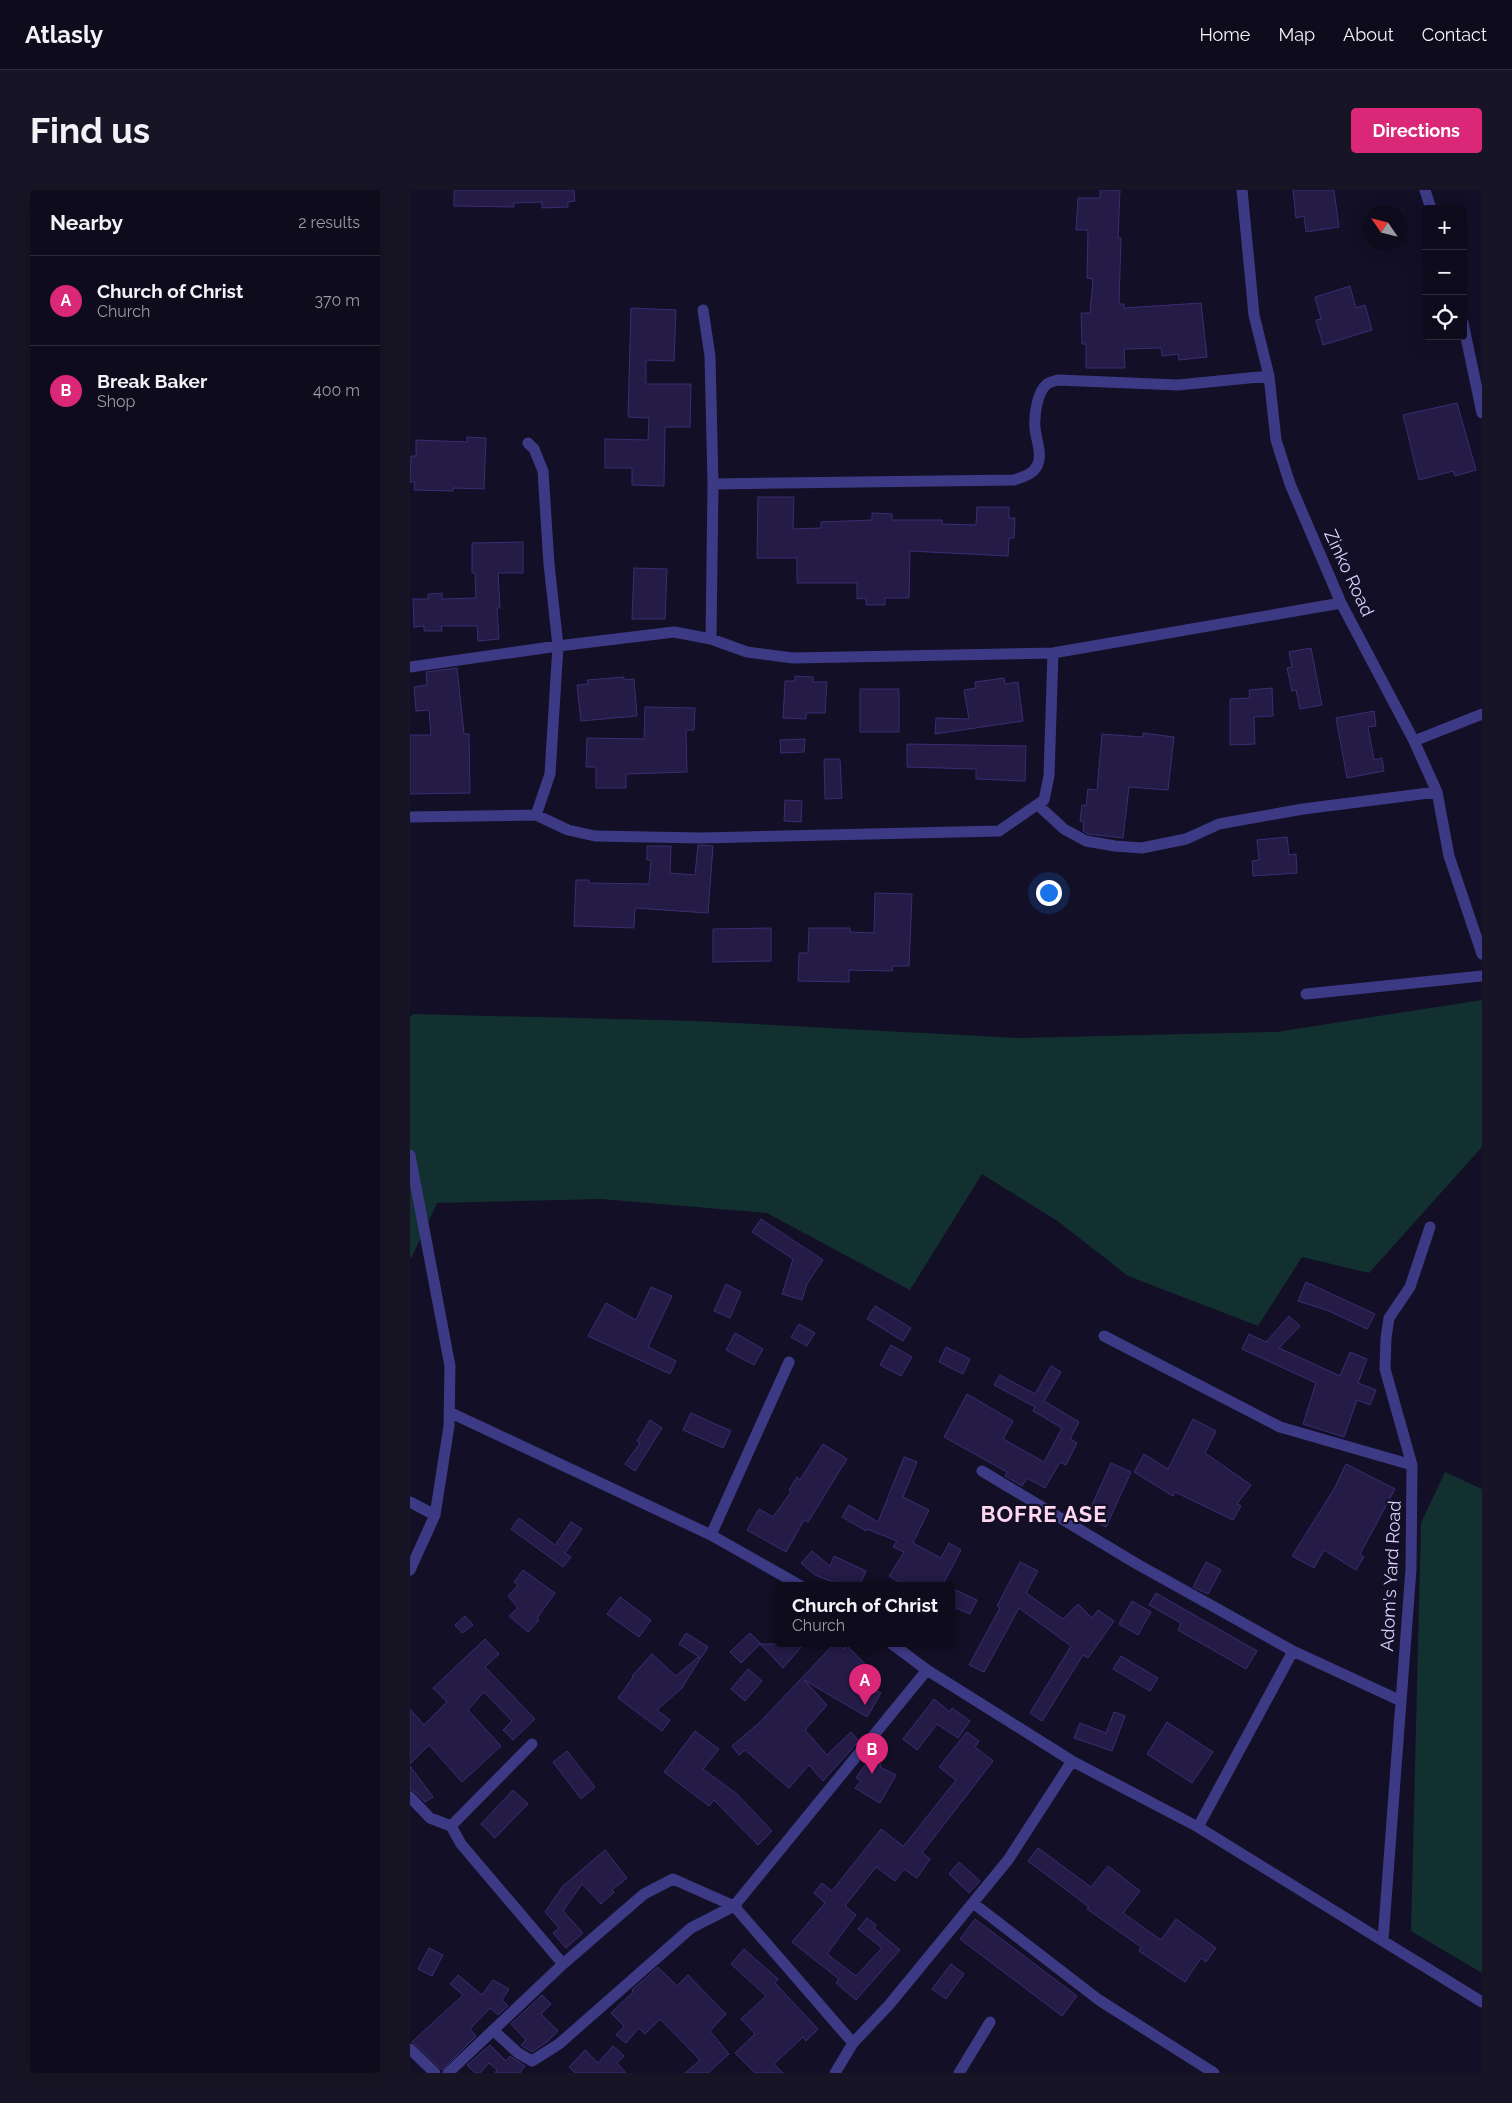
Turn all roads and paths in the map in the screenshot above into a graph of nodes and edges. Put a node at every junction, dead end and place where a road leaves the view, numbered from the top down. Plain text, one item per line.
1 (1242, 190) edge
2 (1425, 190) edge
3 (1430, 205) edge
4 (703, 310) dead end
5 (1467, 340) edge
6 (1269, 376) junction
7 (1482, 413) edge
8 (528, 443) dead end
9 (713, 484) junction
10 (1341, 602) junction
11 (711, 639) junction
12 (558, 646) junction
13 (1053, 653) junction
14 (410, 667) edge
15 (1482, 714) edge
16 (1414, 741) junction
17 (1437, 792) junction
18 (1038, 806) junction
19 (536, 816) junction
20 (410, 818) edge
21 (1482, 954) edge
22 (1482, 976) edge
23 (1306, 994) dead end
24 (410, 1156) edge
25 (1430, 1227) dead end
26 (1104, 1336) dead end
27 (789, 1362) dead end
28 (449, 1412) junction
29 (1412, 1465) junction
30 (982, 1471) dead end
31 (410, 1502) edge
32 (435, 1515) junction
33 (711, 1535) junction
34 (410, 1570) edge
35 (794, 1582) edge
36 (896, 1647) edge
37 (1292, 1651) junction
38 (927, 1670) junction
39 (1401, 1701) junction
40 (532, 1744) dead end
41 (1072, 1760) junction
42 (410, 1797) edge
43 (451, 1826) junction
44 (1198, 1827) junction
45 (973, 1904) junction
46 (734, 1906) junction
47 (1383, 1940) junction
48 (563, 1964) junction
49 (1482, 2002) edge
50 (990, 2022) dead end
51 (493, 2030) junction
52 (853, 2043) junction
53 (410, 2050) edge
54 (435, 2073) edge
55 (448, 2073) edge
56 (835, 2073) edge
57 (959, 2073) edge
58 (1214, 2073) edge

1 - 6 street, Zinko Road
2 - 3 street
4 - 9 street
5 - 7 street
6 - 9 street
6 - 10 street, Zinko Road
8 - 12 street
9 - 11 street
10 - 13 street
10 - 16 street, Zinko Road
11 - 12 street
11 - 13 street
12 - 14 street
12 - 19 street
13 - 18 street
15 - 16 street
16 - 17 street, Zinko Road
17 - 18 street
17 - 21 street, Zinko Road
18 - 19 street
19 - 20 street
22 - 23 street
24 - 28 street
25 - 29 street, Adom's Yard Road
26 - 29 street
27 - 33 street
28 - 32 street
28 - 33 street
29 - 39 street, Adom's Yard Road
30 - 37 street
31 - 32 street
32 - 34 street
33 - 35 street
36 - 38 street
37 - 39 street
37 - 44 street
38 - 41 street
38 - 46 street
39 - 47 street, Adom's Yard Road
40 - 43 street
41 - 44 street
41 - 45 street
42 - 43 street
43 - 48 street
44 - 47 street
45 - 52 street
45 - 58 street
46 - 48 street
46 - 51 street
46 - 52 street
47 - 49 street
48 - 51 street
50 - 57 street
51 - 55 street
52 - 56 street
53 - 54 street

